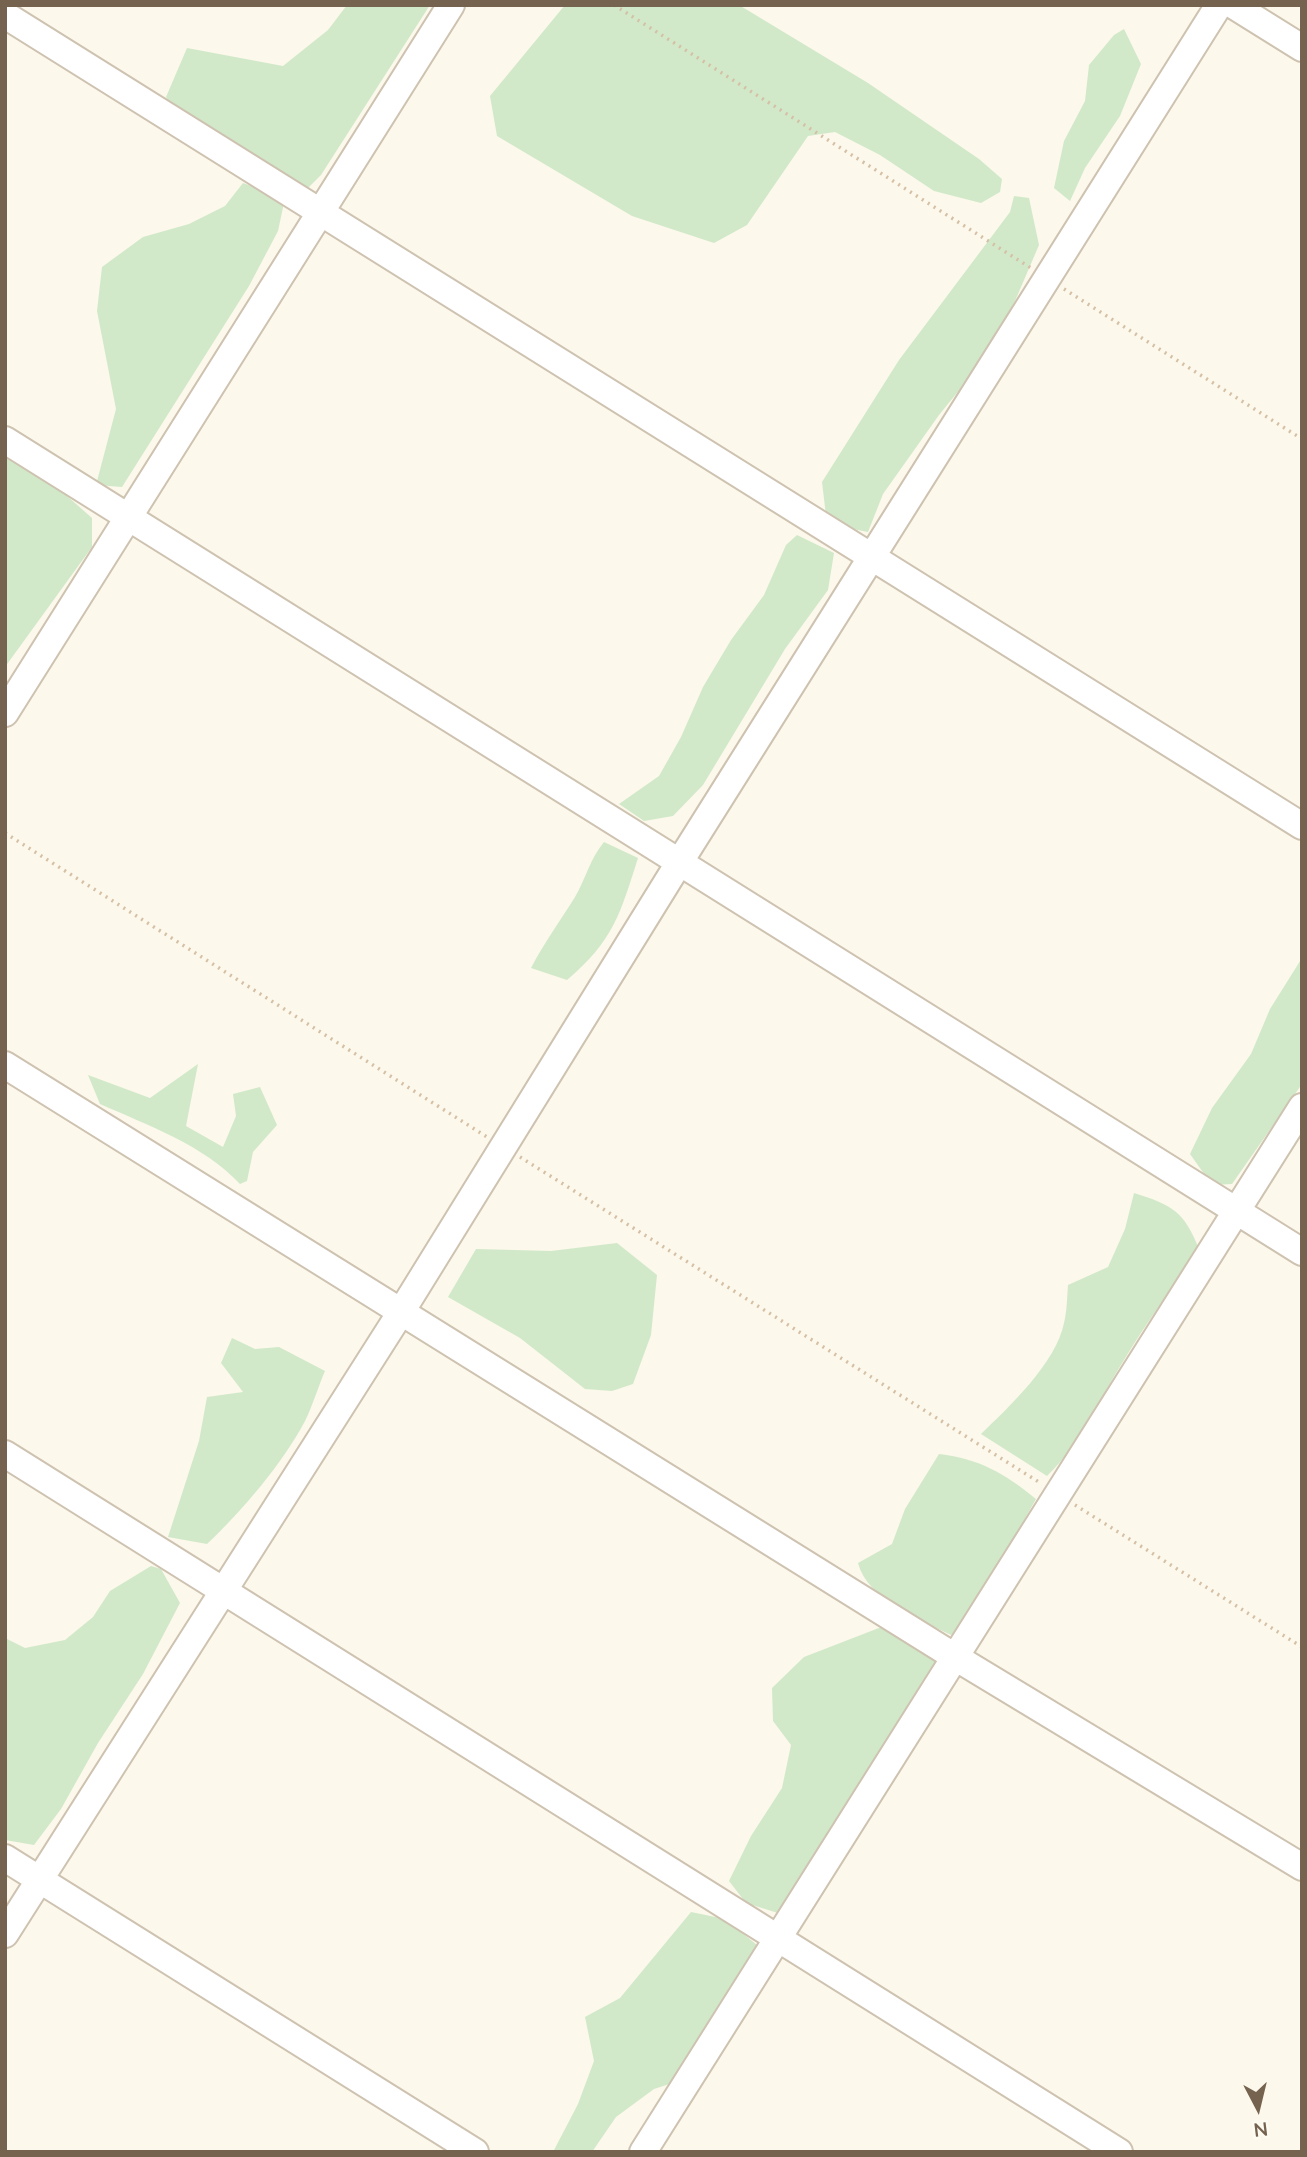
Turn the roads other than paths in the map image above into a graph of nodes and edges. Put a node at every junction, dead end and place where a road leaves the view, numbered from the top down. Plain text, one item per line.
1 (451, 5) edge
2 (1219, 5) edge
3 (1233, 5) edge
4 (5, 16) edge
5 (1302, 48) edge
6 (320, 214) junction
7 (5, 440) edge
8 (128, 517) junction
9 (872, 557) junction
10 (5, 713) edge
11 (1302, 826) edge
12 (679, 863) junction
13 (5, 1066) edge
14 (1302, 1107) edge
15 (1236, 1211) junction
16 (1302, 1252) edge
17 (401, 1312) junction
18 (5, 1454) edge
19 (222, 1590) junction
20 (955, 1657) junction
21 (5, 1858) edge
22 (1302, 1867) edge
23 (39, 1879) junction
24 (5, 1934) edge
25 (778, 1938) junction
26 (475, 2152) edge
27 (643, 2152) edge
28 (1119, 2152) edge

1 - 6 street
2 - 9 street
3 - 5 street
4 - 6 street
6 - 8 street
6 - 9 street
7 - 8 street
8 - 10 street
8 - 12 street
9 - 11 street
9 - 12 street
12 - 15 street
12 - 17 street
13 - 17 street
14 - 15 street
15 - 16 street
15 - 20 street
17 - 19 street
17 - 20 street
18 - 19 street
19 - 23 street
19 - 25 street
20 - 22 street
20 - 25 street
21 - 23 street
23 - 24 street
23 - 26 street
25 - 27 street
25 - 28 street

